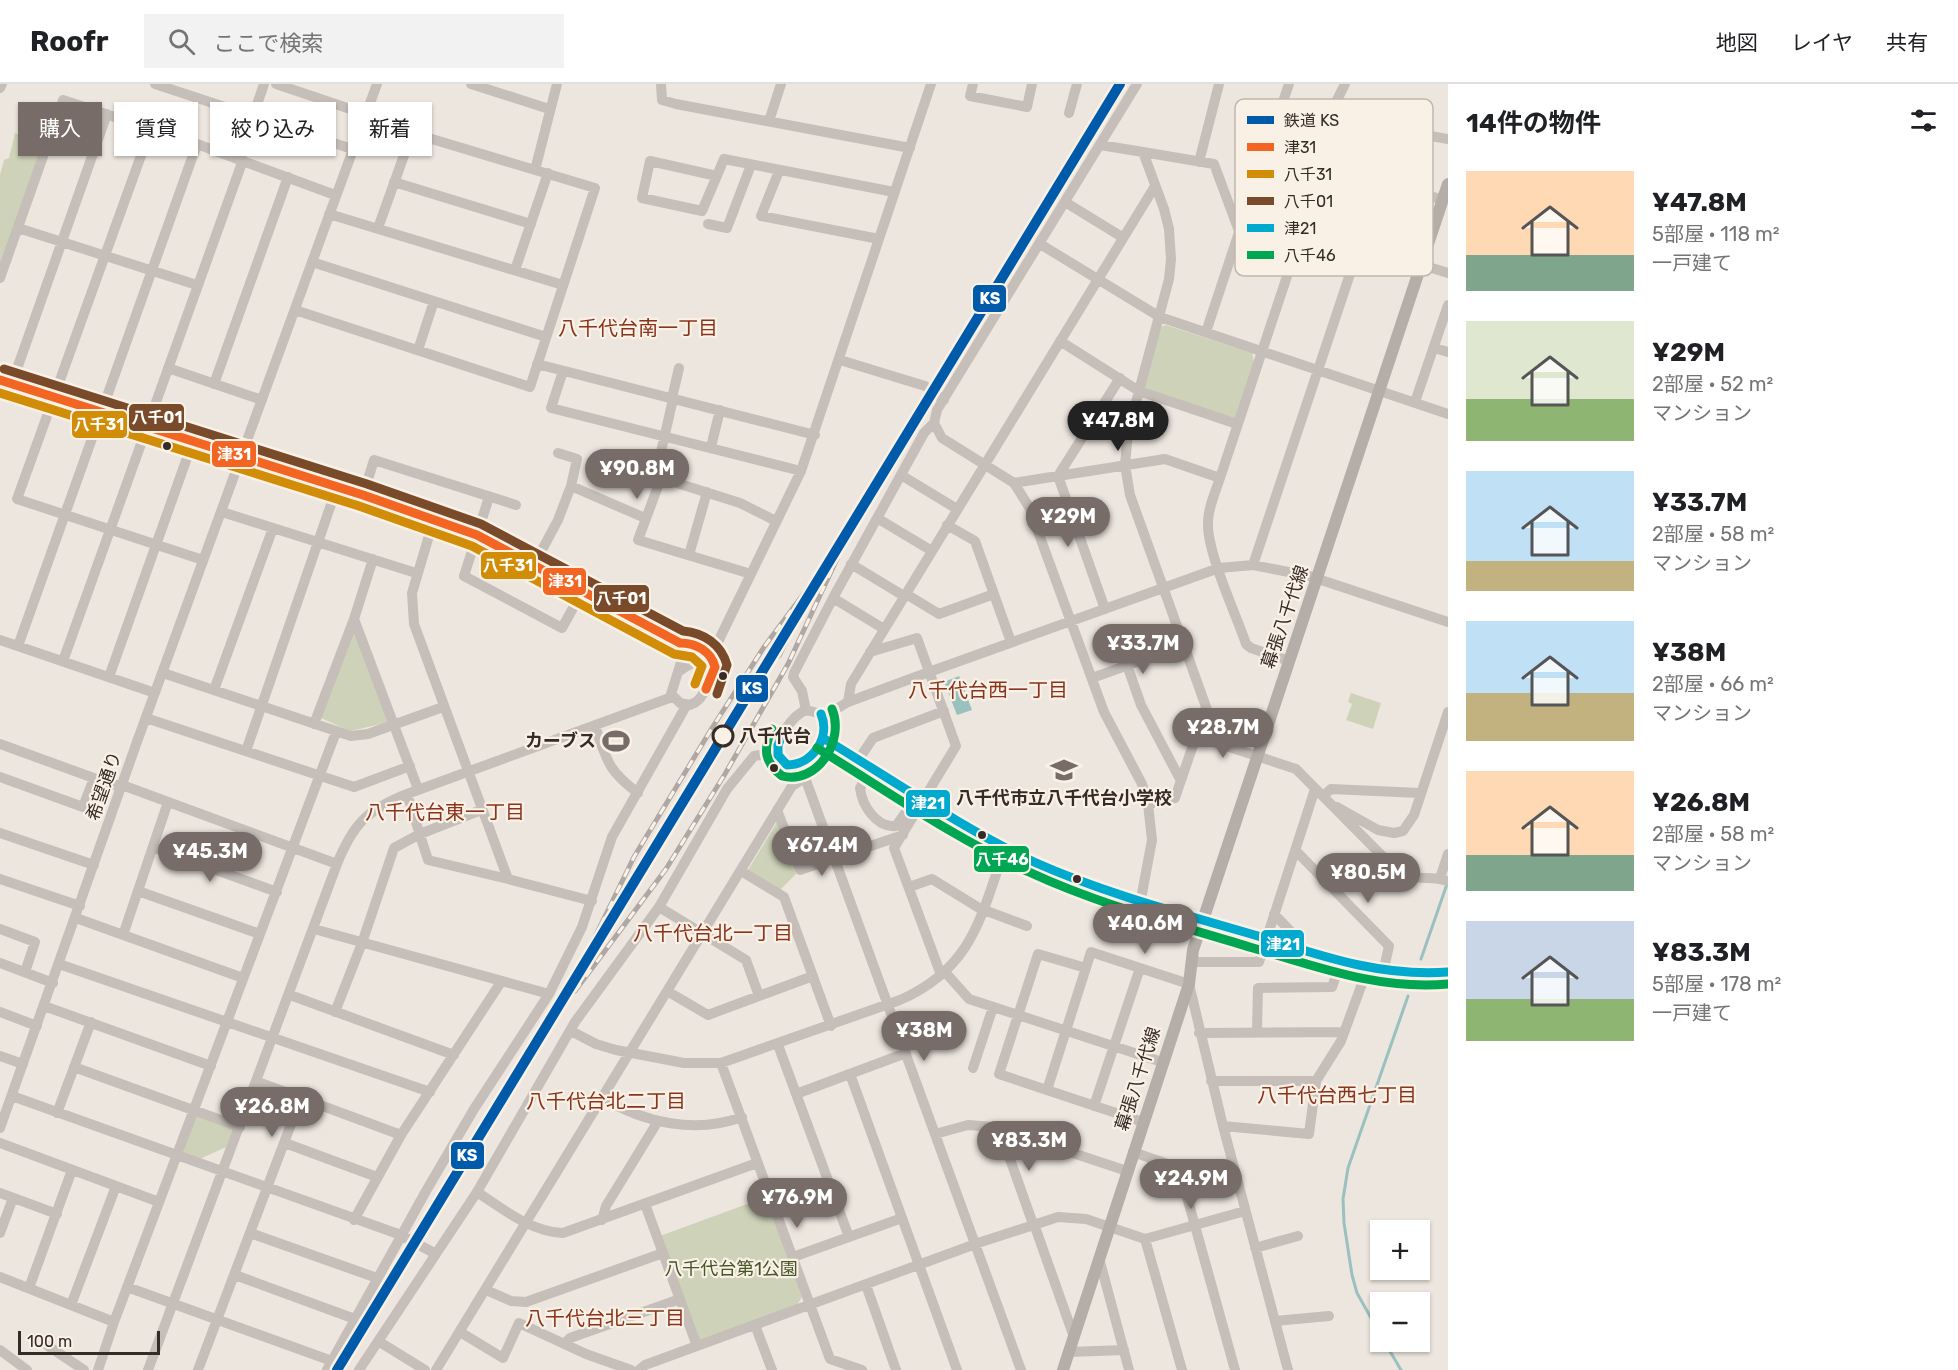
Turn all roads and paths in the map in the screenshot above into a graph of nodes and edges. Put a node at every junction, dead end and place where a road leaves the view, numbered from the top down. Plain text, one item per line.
1 (155, 84) edge
2 (264, 84) edge
3 (276, 84) edge
4 (377, 84) edge
5 (471, 84) edge
6 (557, 84) edge
7 (661, 84) edge
8 (781, 84) edge
9 (931, 84) edge
10 (973, 84) edge
11 (1032, 84) edge
12 (1077, 84) edge
13 (1137, 84) edge
14 (1219, 84) edge
15 (1289, 84) edge
16 (1345, 84) edge
17 (1284, 99) edge
18 (1338, 99) edge
19 (210, 102) edge
20 (258, 102) edge
21 (371, 102) edge
22 (348, 109) edge
23 (549, 109) junction
24 (1069, 113) dead end
25 (107, 114) junction
26 (114, 116) edge
27 (769, 121) junction
28 (1433, 136) edge
29 (1448, 138) edge
30 (432, 139) edge
31 (198, 144) edge
32 (1100, 145) junction
33 (910, 148) junction
34 (1143, 152) junction
35 (141, 156) edge
36 (193, 156) edge
37 (349, 156) edge
38 (403, 156) edge
39 (243, 160) junction
40 (1199, 162) junction
41 (751, 165) junction
42 (535, 170) junction
43 (778, 171) junction
44 (548, 174) junction
45 (717, 176) junction
46 (288, 177) junction
47 (394, 182) junction
48 (1448, 184) edge
49 (1155, 186) junction
50 (894, 192) junction
51 (335, 195) junction
52 (1433, 197) edge
53 (1443, 199) junction
54 (1065, 202) junction
55 (329, 214) junction
56 (1235, 220) edge
57 (531, 224) junction
58 (708, 224) dead end
59 (18, 228) junction
60 (378, 228) junction
61 (1433, 230) edge
62 (1122, 237) junction
63 (879, 239) junction
64 (61, 241) junction
65 (1235, 243) edge
66 (1040, 244) junction
67 (105, 255) junction
68 (312, 262) junction
69 (1433, 268) edge
70 (152, 270) junction
71 (515, 270) junction
72 (1448, 273) edge
73 (1284, 276) edge
74 (1349, 276) edge
75 (1418, 276) edge
76 (0, 278) edge
77 (1096, 280) junction
78 (197, 285) junction
79 (563, 285) junction
80 (434, 301) junction
81 (1448, 304) edge
82 (295, 310) junction
83 (1160, 317) junction
84 (1206, 332) junction
85 (546, 337) junction
86 (1060, 341) junction
87 (1434, 348) junction
88 (418, 350) junction
89 (1261, 351) junction
90 (1448, 351) edge
91 (840, 360) junction
92 (537, 364) junction
93 (679, 368) dead end
94 (168, 369) junction
95 (563, 371) junction
96 (1318, 371) junction
97 (1120, 378) junction
98 (0, 380) edge
99 (12, 383) junction
100 (214, 384) junction
101 (1139, 391) junction
102 (1380, 391) junction
103 (53, 396) junction
104 (672, 398) junction
105 (262, 400) junction
106 (944, 400) junction
107 (1415, 402) junction
108 (720, 410) junction
109 (101, 411) junction
110 (1448, 414) edge
111 (934, 423) junction
112 (1237, 424) junction
113 (147, 426) junction
114 (815, 435) junction
115 (664, 436) junction
116 (194, 441) junction
117 (711, 447) junction
118 (661, 452) dead end
119 (558, 453) dead end
120 (242, 456) junction
121 (984, 464) junction
122 (1125, 465) junction
123 (801, 471) junction
124 (901, 475) junction
125 (1058, 476) junction
126 (1220, 478) junction
127 (1014, 483) junction
128 (571, 486) junction
129 (337, 487) junction
130 (707, 492) junction
131 (363, 495) junction
132 (489, 497) junction
133 (516, 505) dead end
134 (957, 509) junction
135 (222, 512) junction
136 (64, 514) junction
137 (645, 518) junction
138 (877, 518) junction
139 (434, 519) junction
140 (776, 521) junction
141 (947, 525) junction
142 (273, 528) junction
143 (110, 529) junction
144 (477, 535) junction
145 (320, 542) junction
146 (156, 543) junction
147 (932, 550) junction
148 (689, 555) junction
149 (203, 560) junction
150 (373, 560) junction
151 (535, 563) junction
152 (851, 564) junction
153 (1254, 565) junction
154 (1219, 568) junction
155 (416, 573) junction
156 (751, 574) junction
157 (1318, 578) junction
158 (1163, 588) junction
159 (583, 590) junction
160 (994, 594) junction
161 (905, 595) junction
162 (832, 598) junction
163 (1106, 609) junction
164 (354, 619) junction
165 (1071, 621) junction
166 (1448, 622) edge
167 (884, 628) junction
168 (0, 640) edge
169 (1011, 642) junction
170 (680, 643) junction
171 (1184, 645) junction
172 (18, 646) junction
173 (870, 652) junction
174 (710, 655) junction
175 (1289, 660) junction
176 (63, 662) junction
177 (1126, 665) junction
178 (681, 670) junction
179 (930, 672) junction
180 (163, 673) junction
181 (109, 677) junction
182 (1092, 678) junction
183 (214, 690) junction
184 (155, 693) junction
185 (672, 697) junction
186 (848, 702) junction
187 (261, 706) junction
188 (686, 706) junction
189 (443, 707) junction
190 (1206, 707) junction
191 (806, 710) junction
192 (944, 711) junction
193 (1448, 712) edge
194 (823, 717) junction
195 (146, 718) junction
196 (314, 724) junction
197 (395, 725) junction
198 (595, 726) junction
199 (336, 732) junction
200 (1196, 736) junction
201 (823, 738) junction
202 (1219, 743) junction
203 (0, 744) edge
204 (246, 751) junction
205 (778, 752) junction
206 (1259, 756) junction
207 (859, 759) junction
208 (800, 764) junction
209 (410, 766) junction
210 (872, 768) junction
211 (468, 772) junction
212 (320, 776) junction
213 (0, 777) edge
214 (94, 778) junction
215 (805, 778) junction
216 (1180, 779) junction
217 (122, 785) junction
218 (418, 789) junction
219 (638, 792) junction
220 (1319, 793) junction
221 (1420, 793) junction
222 (407, 794) junction
223 (920, 798) junction
224 (168, 802) junction
225 (1148, 804) junction
226 (1334, 807) junction
227 (482, 810) junction
228 (777, 810) junction
229 (0, 833) edge
230 (420, 834) junction
231 (903, 835) junction
232 (153, 848) junction
233 (294, 848) junction
234 (1005, 848) junction
235 (1296, 851) junction
236 (1448, 854) edge
237 (834, 858) junction
238 (337, 864) junction
239 (94, 866) junction
240 (741, 871) junction
241 (0, 879) edge
242 (508, 879) junction
243 (1444, 879) edge
244 (909, 887) junction
245 (138, 891) junction
246 (277, 892) junction
247 (1141, 899) junction
248 (592, 901) junction
249 (80, 906) junction
250 (659, 907) junction
251 (984, 910) junction
252 (1274, 914) junction
253 (76, 918) junction
254 (1203, 920) junction
255 (1027, 926) dead end
256 (0, 929) edge
257 (314, 929) junction
258 (703, 932) junction
259 (260, 934) junction
260 (123, 935) junction
261 (1265, 939) junction
262 (362, 943) junction
263 (1305, 952) junction
264 (1191, 962) junction
265 (1341, 962) junction
266 (0, 963) edge
267 (59, 964) junction
268 (1086, 968) junction
269 (1140, 968) junction
270 (1367, 970) junction
271 (25, 972) junction
272 (1448, 972) edge
273 (1383, 973) junction
274 (943, 974) junction
275 (813, 976) junction
276 (243, 978) junction
277 (501, 982) junction
278 (53, 983) junction
279 (1189, 984) junction
280 (667, 991) junction
281 (549, 994) junction
282 (290, 995) junction
283 (759, 996) junction
284 (888, 1005) junction
285 (44, 1006) junction
286 (993, 1007) junction
287 (0, 1012) edge
288 (335, 1012) junction
289 (1018, 1015) junction
290 (227, 1021) junction
291 (91, 1022) junction
292 (37, 1026) junction
293 (831, 1026) junction
294 (1066, 1030) junction
295 (571, 1031) junction
296 (1257, 1032) junction
297 (1344, 1032) junction
298 (1199, 1033) junction
299 (274, 1037) junction
300 (778, 1046) junction
301 (1114, 1046) junction
302 (630, 1053) junction
303 (906, 1053) junction
304 (454, 1055) junction
305 (0, 1056) edge
306 (1162, 1062) junction
307 (721, 1063) junction
308 (23, 1064) junction
309 (211, 1066) junction
310 (75, 1067) junction
311 (973, 1068) dead end
312 (850, 1074) junction
313 (1211, 1081) junction
314 (1316, 1081) junction
315 (258, 1082) junction
316 (1047, 1090) junction
317 (430, 1092) junction
318 (796, 1094) junction
319 (301, 1098) junction
320 (603, 1098) junction
321 (7, 1100) edge
322 (1094, 1106) junction
323 (194, 1110) junction
324 (57, 1113) junction
325 (742, 1117) junction
326 (656, 1120) junction
327 (1143, 1122) junction
328 (1223, 1126) junction
329 (240, 1127) junction
330 (0, 1128) edge
331 (999, 1128) junction
332 (935, 1134) junction
333 (401, 1135) junction
334 (0, 1143) edge
335 (285, 1143) junction
336 (1133, 1152) junction
337 (177, 1157) junction
338 (757, 1163) junction
339 (72, 1170) junction
340 (1127, 1171) junction
341 (223, 1172) junction
342 (377, 1177) junction
343 (116, 1186) junction
344 (268, 1189) junction
345 (477, 1192) junction
346 (0, 1193) edge
347 (13, 1198) junction
348 (159, 1202) junction
349 (645, 1204) junction
350 (1245, 1211) junction
351 (57, 1214) junction
352 (902, 1218) junction
353 (354, 1220) junction
354 (602, 1220) junction
355 (526, 1223) junction
356 (1034, 1224) junction
357 (1194, 1224) junction
358 (1109, 1227) junction
359 (0, 1233) edge
360 (250, 1233) junction
361 (401, 1235) junction
362 (1298, 1236) dead end
363 (849, 1237) junction
364 (1144, 1239) junction
365 (975, 1244) junction
366 (1255, 1248) junction
367 (434, 1253) junction
368 (663, 1253) junction
369 (793, 1257) junction
370 (1099, 1258) junction
371 (920, 1265) junction
372 (235, 1275) junction
373 (0, 1277) edge
374 (377, 1278) junction
375 (866, 1285) junction
376 (128, 1287) junction
377 (29, 1288) junction
378 (486, 1290) junction
379 (680, 1299) junction
380 (172, 1303) junction
381 (71, 1305) junction
382 (810, 1305) junction
383 (1329, 1316) dead end
384 (355, 1319) junction
385 (218, 1320) junction
386 (1275, 1321) junction
387 (114, 1322) junction
388 (755, 1325) junction
389 (460, 1332) junction
390 (1074, 1337) junction
391 (378, 1341) junction
392 (564, 1344) junction
393 (48, 1346) dead end
394 (697, 1346) junction
395 (0, 1350) edge
396 (1124, 1350) junction
397 (1069, 1352) junction
398 (68, 1366) edge
399 (330, 1366) edge
400 (837, 1366) edge
401 (611, 1367) edge
402 (27, 1370) edge
403 (84, 1370) edge
404 (98, 1370) edge
405 (148, 1370) edge
406 (198, 1370) edge
407 (359, 1370) edge
408 (425, 1370) edge
409 (436, 1370) edge
410 (631, 1370) edge
411 (639, 1370) edge
412 (772, 1370) edge
413 (861, 1370) edge
414 (896, 1370) edge
415 (957, 1370) edge
416 (1021, 1370) edge
417 (1063, 1370) edge
418 (1129, 1370) edge
419 (1182, 1370) edge
420 (1235, 1370) edge
421 (1288, 1370) edge

1 - 19 street
2 - 20 street
3 - 22 street
4 - 21 street, 希望通り
5 - 23 street
6 - 23 street
7 - 27 street
8 - 27 street
9 - 33 street
10 - 11 street
12 - 24 street
13 - 32 street
14 - 40 street
15 - 17 street
16 - 18 street
23 - 42 street
25 - 26 street
25 - 59 street
25 - 64 street
27 - 33 street
28 - 29 street
30 - 42 street
31 - 39 street
32 - 34 street
32 - 54 street
33 - 50 street
34 - 40 street
34 - 49 street
35 - 67 street
36 - 70 street
37 - 51 street, 希望通り
38 - 47 street
39 - 46 street
39 - 78 street
40 - 56 street
41 - 43 street
41 - 45 street
41 - 58 street
42 - 44 street
43 - 50 street
43 - 63 street
44 - 57 street
44 - 79 street
45 - 45 street
46 - 51 street
46 - 100 street
47 - 57 street
47 - 60 street
48 - 53 main road, 幕張八千代線
49 - 62 street
49 - 83 street
50 - 63 street
51 - 55 street, 希望通り
52 - 53 street
53 - 61 main road, 幕張八千代線
54 - 62 street
54 - 66 street
55 - 60 street
55 - 68 street, 希望通り
57 - 71 street
59 - 64 street
59 - 76 street
60 - 71 street
62 - 77 street
63 - 91 street
64 - 67 street
64 - 99 street
65 - 84 street
66 - 77 street
66 - 106 street
67 - 70 street
67 - 103 street
68 - 80 street
68 - 82 street, 希望通り
69 - 72 street
70 - 78 street
70 - 109 street
71 - 79 street
73 - 89 street
74 - 96 street
75 - 102 main road, 幕張八千代線
77 - 83 street
77 - 86 street
78 - 94 street
79 - 85 street
80 - 85 street
80 - 88 street
81 - 87 street
82 - 88 street
82 - 105 street, 希望通り
83 - 84 street
83 - 101 street
84 - 89 street
85 - 92 street
86 - 97 street
86 - 121 street
87 - 90 street
87 - 107 street
88 - 92 street
89 - 96 street
89 - 112 street
91 - 106 street
91 - 114 street
92 - 95 street
93 - 104 street
94 - 100 street
94 - 113 street
95 - 104 street
95 - 115 street
96 - 102 street
96 - 153 street
97 - 101 street
97 - 125 street
98 - 99 street
99 - 103 street
100 - 105 street
101 - 112 street
101 - 122 street
102 - 107 street
102 - 157 main road, 幕張八千代線
103 - 109 street
103 - 136 street
104 - 108 street
104 - 115 street
105 - 120 street, 希望通り
106 - 111 street
107 - 110 street
108 - 114 street
108 - 117 street
109 - 113 street
109 - 136 street
111 - 121 street
111 - 124 street
112 - 126 street
113 - 116 street
113 - 143 street
114 - 123 street
115 - 117 street
115 - 118 street
116 - 120 street
116 - 146 street
117 - 123 street
119 - 128 street
120 - 129 street
120 - 135 street, 希望通り
121 - 127 street
121 - 134 street
122 - 125 street
122 - 126 street
122 - 158 street
123 - 140 street
124 - 134 street
124 - 138 street
125 - 127 street
125 - 163 street
126 - 154 street
127 - 165 street
128 - 137 street
128 - 151 street
129 - 131 street
129 - 145 street
130 - 137 street
130 - 140 street
130 - 148 street
131 - 132 street
131 - 139 street
132 - 133 street
132 - 144 street
134 - 141 street
135 - 142 street
135 - 149 street, 希望通り
136 - 143 street
136 - 172 street
137 - 148 street
138 - 147 street
138 - 152 street
139 - 144 street
139 - 155 street
140 - 156 street
141 - 147 street
141 - 160 street
142 - 145 street
142 - 183 street
143 - 146 street
143 - 176 street
144 - 151 street
144 - 159 street
145 - 150 street
145 - 187 street
146 - 149 street
146 - 181 street
147 - 161 street
148 - 156 street
149 - 180 street, 希望通り
150 - 155 street
150 - 164 street
151 - 159 street
152 - 161 street
152 - 162 street
153 - 154 street
153 - 157 street
154 - 158 street
154 - 175 street
155 - 189 street
156 - 174 street
157 - 166 street
157 - 175 main road, 幕張八千代線
158 - 163 street
158 - 171 street
159 - 170 street
160 - 161 street
160 - 169 street
161 - 167 street
162 - 167 street
162 - 191 street
163 - 165 street
164 - 196 street
164 - 197 street
165 - 169 street
165 - 182 street
167 - 173 street
168 - 172 street
169 - 179 street
170 - 174 street
170 - 178 street
171 - 177 street
171 - 190 street
172 - 176 street
173 - 179 street
173 - 186 street
174 - 178 street
174 - 188 street
175 - 206 main road, 幕張八千代線
176 - 181 street
177 - 182 street
177 - 216 street
178 - 185 street
179 - 186 street
179 - 192 street
180 - 183 street
180 - 184 street, 希望通り
181 - 184 street
182 - 225 street
183 - 187 street
184 - 195 street, 希望通り
185 - 188 street
185 - 198 street
186 - 194 street
187 - 196 street
187 - 204 street
188 - 219 street
189 - 197 street
189 - 211 street
190 - 200 street
190 - 202 street
191 - 194 street
191 - 205 street
192 - 207 street
192 - 223 street
193 - 221 street
194 - 201 street
195 - 204 street
195 - 217 street, 希望通り
196 - 199 street
197 - 199 street
197 - 209 street
198 - 211 street
198 - 219 street
199 - 212 street
200 - 202 street
200 - 216 street
201 - 207 street
201 - 208 street
202 - 206 street
203 - 214 street
204 - 212 street
205 - 208 street
205 - 250 street
206 - 220 street
206 - 254 main road, 幕張八千代線
207 - 210 street
208 - 215 street
209 - 212 street
209 - 218 street
210 - 223 street
210 - 223 street
211 - 218 street
211 - 227 street
212 - 233 street
213 - 214 street
214 - 217 street
215 - 228 street
215 - 237 street
216 - 225 street
217 - 224 street
217 - 239 street, 希望通り
218 - 222 street
219 - 248 street
220 - 221 street
220 - 226 street
220 - 235 street
221 - 226 street
222 - 230 street
222 - 238 street
223 - 231 street
223 - 234 street
224 - 232 street
224 - 233 street
225 - 247 street
226 - 243 street
227 - 230 street
227 - 242 street
228 - 237 street
228 - 240 street
229 - 239 street
230 - 242 street
230 - 262 street
231 - 237 street
231 - 244 street
232 - 245 street
232 - 246 street
233 - 238 street
233 - 246 street
234 - 247 street
234 - 251 street
235 - 252 street
235 - 273 street
236 - 243 street
237 - 284 street
238 - 257 street
239 - 249 street, 希望通り
240 - 258 street
240 - 275 street
241 - 249 street
242 - 248 street
244 - 251 street
244 - 274 street
245 - 259 street
245 - 260 street
246 - 259 street
247 - 254 street
248 - 281 street
249 - 253 street, 希望通り
250 - 258 street
250 - 295 street
251 - 255 street
251 - 274 street
252 - 261 street
252 - 263 street
253 - 260 street
253 - 267 street, 希望通り
254 - 261 street
254 - 264 main road, 幕張八千代線
256 - 271 street
257 - 262 street
257 - 282 street
258 - 280 street
258 - 283 street
259 - 276 street
260 - 276 street
261 - 263 street
261 - 264 street
262 - 277 street
262 - 288 street
263 - 265 street
264 - 279 main road, 幕張八千代線
265 - 270 street
265 - 296 street
266 - 271 street
267 - 278 street, 希望通り
267 - 290 street
268 - 269 street
268 - 289 street
268 - 294 street
269 - 279 street
269 - 301 street
270 - 273 street
270 - 297 street
271 - 278 street
272 - 273 street
274 - 284 street
274 - 286 street
275 - 283 street
275 - 293 street
276 - 290 street
277 - 281 street
277 - 304 street
278 - 285 street, 希望通り
279 - 298 street
279 - 306 main road, 幕張八千代線
280 - 283 street
280 - 302 street
281 - 361 street
282 - 288 street
282 - 299 street
284 - 293 street
284 - 303 street
285 - 291 street
285 - 292 street, 希望通り
286 - 289 street
286 - 311 street
287 - 292 street
288 - 304 street
289 - 294 street
289 - 316 street
290 - 299 street
290 - 309 street
291 - 309 street
291 - 310 street
292 - 308 street, 希望通り
293 - 300 street
294 - 301 street
294 - 316 street
295 - 302 street
295 - 345 street
296 - 297 street
296 - 298 street
297 - 314 street
298 - 313 street
299 - 315 street
299 - 317 street
300 - 307 street
300 - 318 street
301 - 306 street
301 - 322 street
302 - 307 street
302 - 320 street
303 - 312 street
303 - 332 street
304 - 317 street
305 - 308 street
306 - 327 main road, 幕張八千代線
307 - 325 street
308 - 321 street, 希望通り
309 - 323 street
310 - 323 street
310 - 324 street
312 - 318 street
312 - 352 street
313 - 314 street
313 - 328 street
314 - 328 street
315 - 319 street
315 - 329 street
316 - 322 street
317 - 333 street
318 - 363 street
319 - 333 street
319 - 335 street
320 - 326 street
320 - 355 street
321 - 324 street
321 - 330 street, 希望通り
322 - 327 street
323 - 329 street
323 - 337 street
324 - 337 street
325 - 326 street
325 - 338 street
326 - 354 street
327 - 336 main road, 幕張八千代線
328 - 350 street
329 - 341 street
331 - 332 street
331 - 340 street
331 - 356 street
332 - 365 street
333 - 342 street
334 - 339 street
335 - 342 street
335 - 344 street
336 - 340 main road, 幕張八千代線
336 - 357 street
337 - 341 street
337 - 348 street
338 - 349 street
338 - 369 street
339 - 343 street
339 - 351 street
340 - 358 main road, 幕張八千代線
341 - 344 street
341 - 380 street
342 - 353 street
343 - 348 street
343 - 381 street
344 - 353 street
344 - 360 street
345 - 355 street
345 - 367 street
346 - 347 street
347 - 351 street
347 - 359 street
348 - 376 street
349 - 354 street
349 - 368 street
350 - 357 street
350 - 366 street
351 - 377 street
352 - 363 street
352 - 371 street
353 - 361 street
354 - 355 street
355 - 378 street
356 - 358 street
356 - 365 street
356 - 390 street
357 - 364 street
357 - 420 street
358 - 364 street
358 - 370 main road, 幕張八千代線
360 - 372 street
360 - 374 street
361 - 367 street
361 - 374 street
362 - 366 street
363 - 369 street
364 - 419 street
365 - 371 street
365 - 416 street
366 - 386 street
367 - 391 street
368 - 378 street
368 - 379 street
369 - 382 street
370 - 390 main road, 幕張八千代線
370 - 396 street
371 - 375 street
371 - 415 street
372 - 384 street
372 - 385 street
373 - 377 street
374 - 384 street
375 - 382 street
375 - 414 street
376 - 380 street
376 - 387 street
377 - 381 street
378 - 389 street
379 - 392 street
379 - 394 street
380 - 385 street
380 - 405 street
381 - 387 street
382 - 388 street
382 - 400 street
383 - 386 street
384 - 399 street
385 - 399 street
385 - 406 street
386 - 421 street
387 - 404 street
388 - 394 street
388 - 412 street
389 - 392 street
389 - 409 street
390 - 397 main road, 幕張八千代線
391 - 407 street
391 - 408 street
392 - 401 street
393 - 398 street
394 - 411 street
395 - 402 street
396 - 397 street
396 - 418 street
397 - 417 main road, 幕張八千代線
398 - 403 street
400 - 413 street
401 - 410 street

